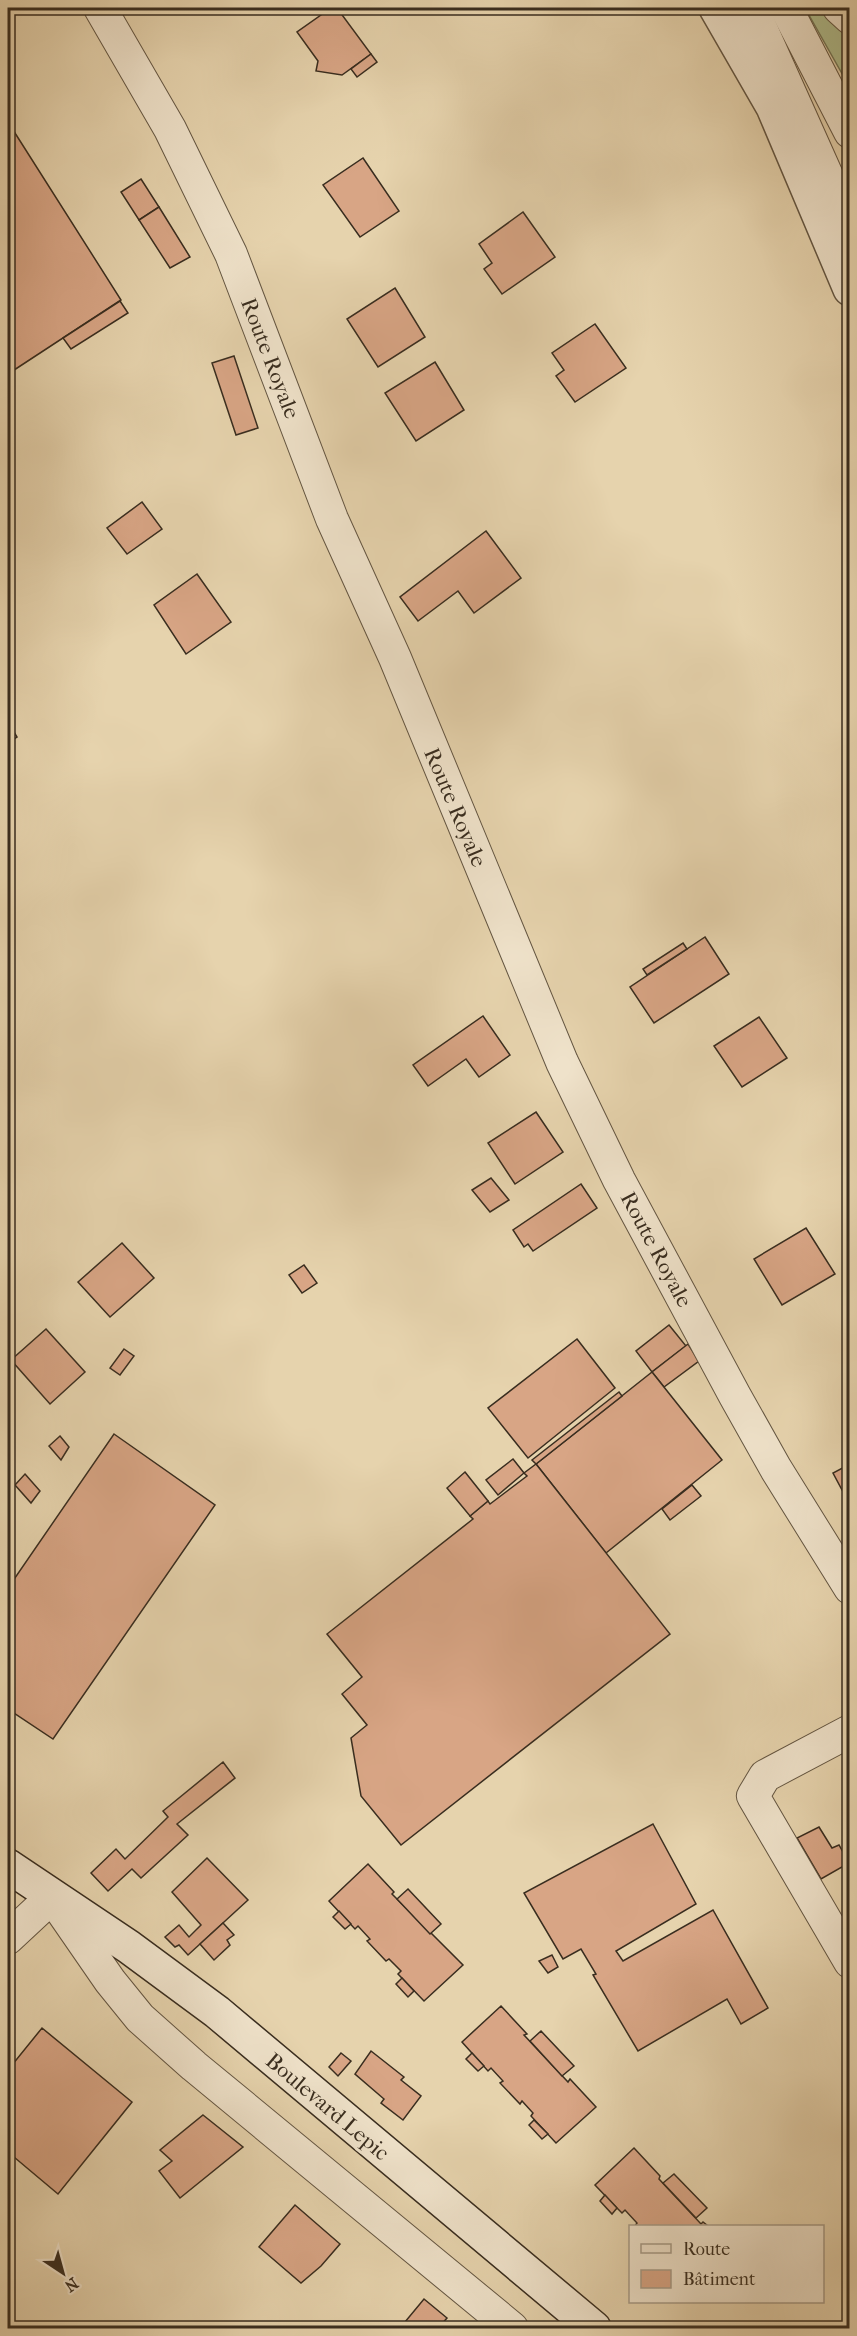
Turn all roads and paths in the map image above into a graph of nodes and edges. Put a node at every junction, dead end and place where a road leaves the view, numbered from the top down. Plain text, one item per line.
1 (100, 8) edge
2 (716, 8) edge
3 (752, 8) edge
4 (786, 8) edge
5 (839, 8) edge
6 (849, 18) edge
7 (849, 132) edge
8 (849, 227) edge
9 (849, 289) edge
10 (849, 1588) edge
11 (849, 1731) edge
12 (8, 1866) edge
13 (52, 1897) junction
14 (8, 1938) edge
15 (849, 1962) edge
16 (512, 2328) edge
17 (594, 2328) edge

1 - 10 street, Route Royale
2 - 9 main road
3 - 8 street
4 - 7 street
5 - 6 street
11 - 15 street
12 - 13 main road, Boulevard Lepic
13 - 14 street
13 - 16 street, Boulevard Lepic
13 - 17 main road, Boulevard Lepic

